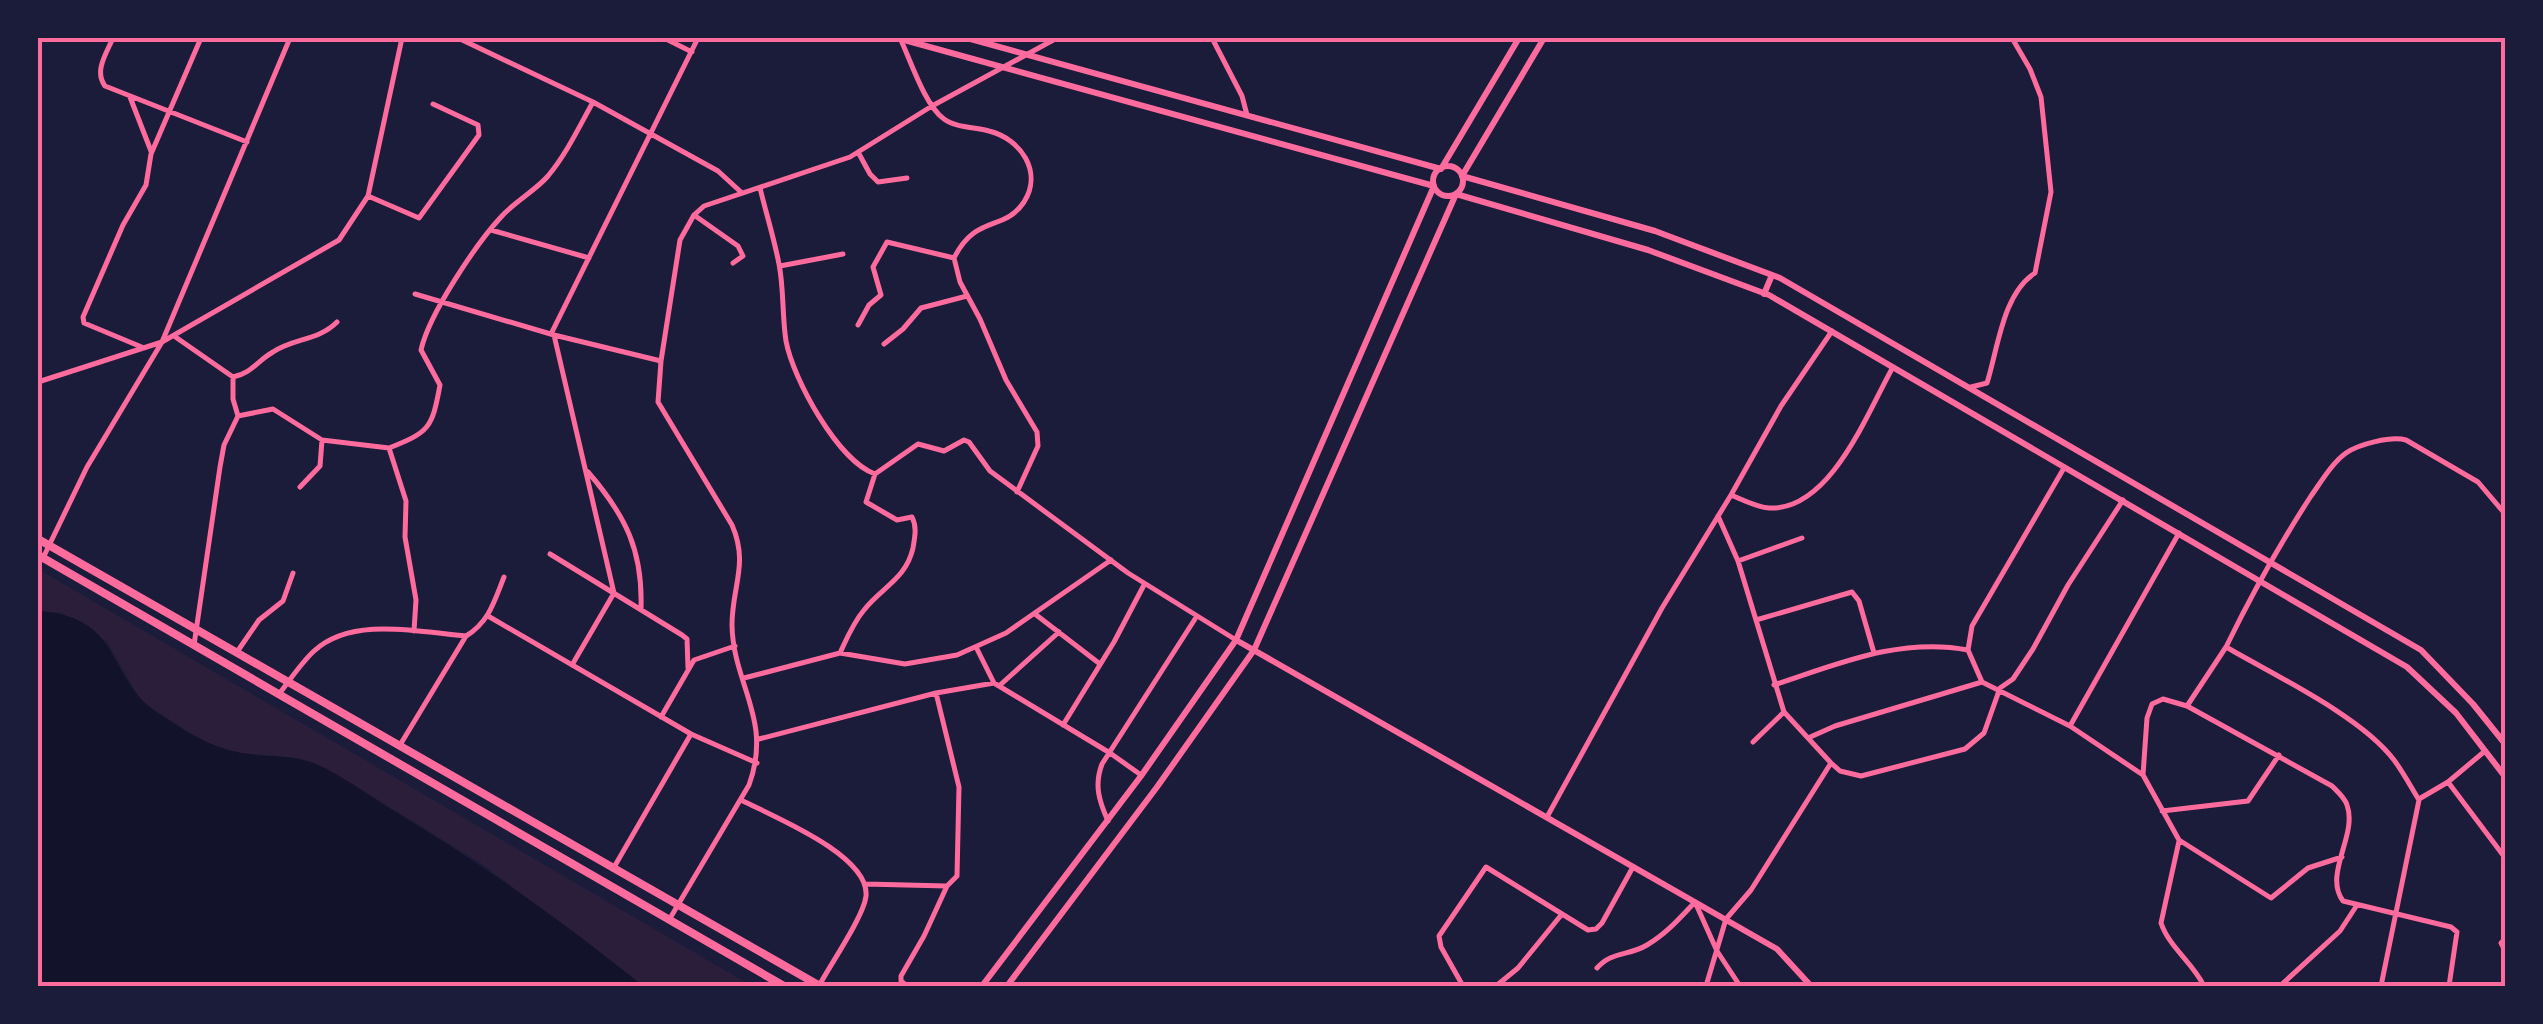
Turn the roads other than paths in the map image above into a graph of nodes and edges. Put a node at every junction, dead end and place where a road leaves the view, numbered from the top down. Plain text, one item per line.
1 (113, 38) edge
2 (200, 38) edge
3 (290, 38) edge
4 (402, 38) edge
5 (458, 38) edge
6 (664, 38) edge
7 (698, 38) edge
8 (899, 38) edge
9 (967, 38) edge
10 (1056, 38) edge
11 (1212, 38) edge
12 (1520, 38) edge
13 (1544, 38) edge
14 (2012, 38) edge
15 (692, 52) junction
16 (1028, 54) junction
17 (1004, 67) junction
18 (130, 97) junction
19 (592, 102) junction
20 (433, 104) dead end
21 (932, 106) junction
22 (169, 114) junction
23 (1247, 115) junction
24 (651, 134) junction
25 (246, 142) junction
26 (858, 152) junction
27 (152, 154) junction
28 (1441, 168) junction
29 (1462, 176) junction
30 (907, 178) dead end
31 (1434, 186) junction
32 (760, 188) junction
33 (742, 194) junction
34 (1456, 194) junction
35 (368, 196) junction
36 (694, 215) junction
37 (491, 230) junction
38 (843, 254) dead end
39 (590, 258) junction
40 (954, 258) junction
41 (733, 263) dead end
42 (780, 266) junction
43 (1772, 275) junction
44 (415, 294) dead end
45 (1764, 294) junction
46 (968, 296) junction
47 (444, 301) junction
48 (337, 322) dead end
49 (858, 325) dead end
50 (1832, 331) junction
51 (553, 334) junction
52 (174, 336) junction
53 (162, 342) junction
54 (884, 344) dead end
55 (144, 348) junction
56 (661, 361) junction
57 (1894, 366) junction
58 (233, 377) junction
59 (38, 382) edge
60 (1971, 388) junction
61 (238, 416) junction
62 (322, 440) junction
63 (389, 448) junction
64 (2065, 465) junction
65 (586, 469) junction
66 (874, 474) junction
67 (300, 487) dead end
68 (1018, 492) junction
69 (1732, 496) junction
70 (2123, 499) junction
71 (2506, 515) edge
72 (1718, 516) junction
73 (2180, 532) junction
74 (1802, 538) dead end
75 (38, 539) edge
76 (49, 546) junction
77 (550, 554) dead end
78 (40, 557) edge
79 (1111, 560) junction
80 (1738, 561) junction
81 (2268, 561) junction
82 (294, 573) dead end
83 (504, 577) dead end
84 (2260, 578) junction
85 (1144, 586) junction
86 (614, 593) junction
87 (640, 609) junction
88 (1035, 614) junction
89 (488, 616) junction
90 (1196, 618) junction
91 (1756, 620) junction
92 (197, 628) junction
93 (414, 632) junction
94 (1060, 632) junction
95 (466, 636) junction
96 (1236, 640) junction
97 (194, 645) junction
98 (735, 646) junction
99 (2226, 647) junction
100 (976, 649) junction
101 (1254, 650) junction
102 (1968, 650) junction
103 (237, 652) junction
104 (840, 653) junction
105 (1874, 653) junction
106 (1101, 664) junction
107 (572, 665) junction
108 (688, 668) junction
109 (744, 678) junction
110 (289, 681) junction
111 (1982, 682) junction
112 (996, 685) junction
113 (1774, 685) junction
114 (2000, 688) junction
115 (936, 692) junction
116 (279, 694) junction
117 (2187, 706) junction
118 (1784, 712) junction
119 (661, 717) junction
120 (1062, 726) junction
121 (2070, 726) junction
122 (690, 734) junction
123 (759, 738) junction
124 (1808, 738) junction
125 (1753, 742) dead end
126 (2506, 745) edge
127 (400, 746) junction
128 (2486, 752) junction
129 (1110, 753) junction
130 (2279, 755) junction
131 (757, 763) junction
132 (1831, 763) junction
133 (1141, 776) junction
134 (2144, 776) junction
135 (2506, 778) edge
136 (2448, 782) junction
137 (741, 800) junction
138 (2419, 800) junction
139 (2162, 811) junction
140 (1547, 817) junction
141 (1108, 821) junction
142 (2179, 840) junction
143 (2342, 857) junction
144 (2506, 858) edge
145 (1633, 867) junction
146 (613, 869) junction
147 (865, 884) junction
148 (948, 886) junction
149 (1694, 902) junction
150 (2357, 905) junction
151 (677, 906) junction
152 (2397, 913) junction
153 (1562, 914) junction
154 (1726, 920) junction
155 (668, 921) junction
156 (2506, 937) edge
157 (1717, 950) junction
158 (2506, 953) edge
159 (1597, 968) dead end
160 (784, 986) edge
161 (820, 986) edge
162 (907, 986) edge
163 (982, 986) edge
164 (1007, 986) edge
165 (1464, 986) edge
166 (1496, 986) edge
167 (1706, 986) edge
168 (1740, 986) edge
169 (1811, 986) edge
170 (2204, 986) edge
171 (2280, 986) edge
172 (2381, 986) edge
173 (2449, 986) edge

1 - 18 street
2 - 22 street
3 - 25 street
4 - 35 street
5 - 19 street
6 - 15 street
7 - 15 street
8 - 17 street
8 - 21 street
9 - 16 street
10 - 16 street
11 - 23 street
12 - 28 street
13 - 29 street
14 - 60 street
15 - 24 street
16 - 17 street
16 - 23 street
17 - 21 street
17 - 31 street
18 - 22 street
18 - 27 street
19 - 24 street
19 - 37 street
20 - 35 street
21 - 26 street
21 - 40 street
22 - 25 street
22 - 27 street
23 - 28 street
24 - 33 street
24 - 39 street
25 - 53 street
26 - 30 street
26 - 32 street
27 - 55 street
28 - 29 street
28 - 31 street
29 - 34 street
29 - 43 street
31 - 34 street
31 - 96 street
32 - 33 street
32 - 42 street
33 - 36 street
34 - 45 street
34 - 101 street
35 - 52 street
36 - 41 street
36 - 56 street
37 - 39 street
37 - 47 street
38 - 42 street
39 - 51 street
40 - 46 street
40 - 49 street
42 - 66 street
43 - 45 street
43 - 60 street
44 - 47 street
45 - 50 street
46 - 54 street
46 - 68 street
47 - 51 street
47 - 63 street
48 - 58 street
50 - 57 street
50 - 69 street
51 - 56 street
51 - 65 street
52 - 53 street
52 - 58 street
53 - 55 street
53 - 76 street
55 - 59 street
56 - 98 street
57 - 64 street
57 - 69 street
58 - 61 street
60 - 81 street
61 - 62 street
61 - 92 street
62 - 63 street
62 - 67 street
63 - 93 street
64 - 70 street
64 - 102 street
65 - 86 street
65 - 87 street
66 - 68 street
66 - 104 street
68 - 79 street
69 - 72 street
70 - 73 street
70 - 114 street
71 - 81 street
72 - 80 street
72 - 140 street
73 - 84 street
73 - 121 street
74 - 80 street
75 - 76 main road
76 - 78 street
76 - 92 main road
77 - 86 street
78 - 97 main road
79 - 85 street
79 - 88 street
80 - 91 street
81 - 84 street
81 - 126 street
82 - 103 street
83 - 89 street
84 - 99 street
84 - 128 street
85 - 90 street
85 - 106 street
86 - 87 street
86 - 107 street
87 - 108 street
88 - 94 street
88 - 100 street
89 - 95 street
89 - 107 street
90 - 96 street
90 - 129 street
91 - 105 street
91 - 113 street
92 - 97 street
92 - 103 main road
93 - 95 street
93 - 110 street
94 - 106 street
94 - 112 street
95 - 127 street
96 - 101 street
96 - 133 street
97 - 116 main road
98 - 108 street
98 - 109 street
99 - 117 street
99 - 138 street
100 - 104 street
100 - 112 street
101 - 140 street
101 - 164 street
102 - 105 street
102 - 111 street
103 - 110 main road
104 - 109 street
105 - 113 street
106 - 120 street
107 - 119 street
108 - 119 street
109 - 123 street
110 - 116 street
110 - 127 main road
111 - 114 street
111 - 124 street
112 - 115 street
112 - 120 street
113 - 118 street
114 - 121 street
114 - 132 street
115 - 123 street
115 - 148 street
116 - 155 main road
117 - 130 street
117 - 134 street
118 - 124 street
118 - 125 street
119 - 122 street
120 - 129 street
121 - 134 street
122 - 131 street
122 - 146 street
123 - 131 street
124 - 132 street
127 - 146 main road
128 - 135 street
128 - 136 street
129 - 133 street
129 - 141 street
130 - 139 street
130 - 143 street
131 - 137 street
132 - 154 street
133 - 141 street
134 - 139 street
136 - 138 street
136 - 144 street
137 - 147 street
137 - 151 street
138 - 152 street
139 - 142 street
140 - 145 street
141 - 163 street
142 - 143 street
142 - 170 street
143 - 150 street
145 - 149 street
145 - 153 street
146 - 151 main road
147 - 148 street
147 - 161 street
148 - 162 street
149 - 154 street
149 - 157 street
149 - 159 street
150 - 152 street
150 - 171 street
151 - 155 street
151 - 161 main road
152 - 172 street
152 - 173 street
153 - 165 street
153 - 166 street
154 - 157 street
154 - 169 street
155 - 160 main road
156 - 158 street
157 - 167 street
157 - 168 street

